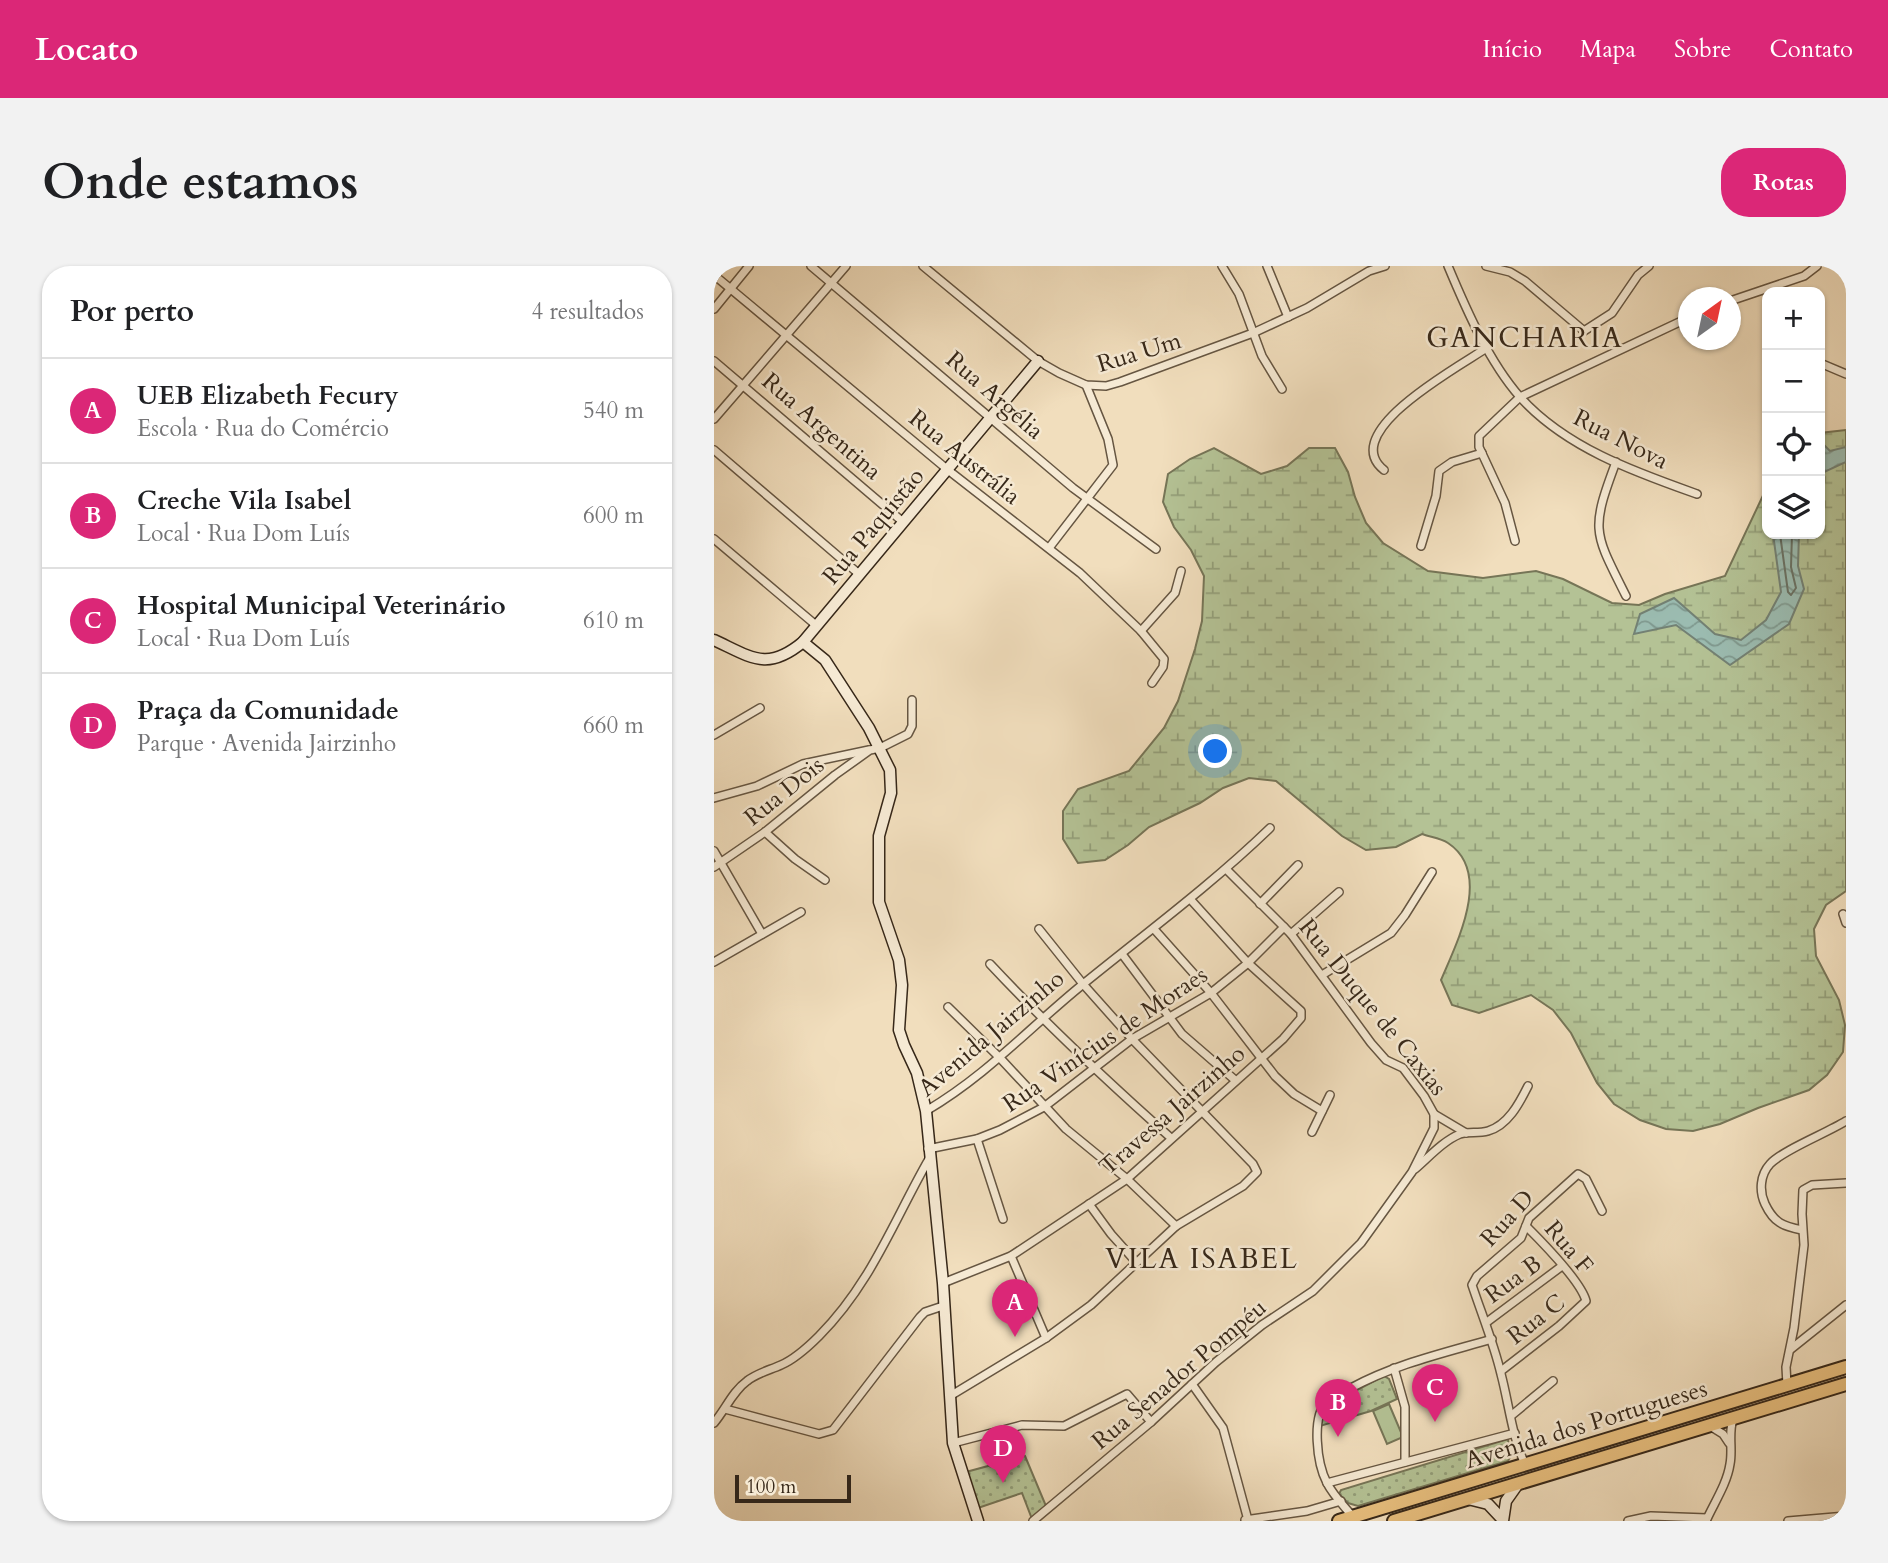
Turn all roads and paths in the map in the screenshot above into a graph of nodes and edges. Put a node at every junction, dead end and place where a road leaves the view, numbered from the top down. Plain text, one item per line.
1 (749, 266) edge
2 (811, 266) edge
3 (846, 266) edge
4 (923, 266) edge
5 (1222, 266) edge
6 (1267, 266) edge
7 (1385, 266) edge
8 (1448, 266) edge
9 (1486, 266) edge
10 (1649, 266) edge
11 (1817, 266) edge
12 (714, 275) edge
13 (832, 282) junction
14 (1778, 287) edge
15 (730, 289) junction
16 (1762, 292) edge
17 (1741, 298) edge
18 (714, 309) edge
19 (1288, 317) junction
20 (1678, 323) edge
21 (1253, 333) junction
22 (787, 335) junction
23 (1488, 347) junction
24 (714, 361) edge
25 (1038, 361) junction
26 (1825, 365) edge
27 (1846, 374) edge
28 (744, 385) junction
29 (1086, 385) junction
30 (1282, 388) dead end
31 (1520, 397) junction
32 (990, 418) junction
33 (714, 419) edge
34 (714, 450) edge
35 (1482, 453) junction
36 (1616, 462) junction
37 (948, 470) junction
38 (1384, 470) dead end
39 (1697, 494) dead end
40 (1086, 498) junction
41 (903, 522) junction
42 (714, 539) edge
43 (1515, 541) dead end
44 (1421, 546) dead end
45 (1049, 548) junction
46 (1156, 549) dead end
47 (1181, 571) dead end
48 (859, 574) junction
49 (1626, 596) dead end
50 (817, 626) junction
51 (1141, 631) junction
52 (714, 640) edge
53 (803, 642) junction
54 (1152, 683) dead end
55 (912, 700) dead end
56 (760, 708) dead end
57 (714, 735) edge
58 (875, 749) junction
59 (714, 798) edge
60 (1270, 828) dead end
61 (765, 832) junction
62 (714, 851) edge
63 (717, 865) edge
64 (1298, 865) dead end
65 (1227, 870) junction
66 (1432, 872) dead end
67 (825, 880) dead end
68 (1339, 892) dead end
69 (1191, 900) junction
70 (1260, 904) junction
71 (801, 912) dead end
72 (1843, 914) dead end
73 (1846, 923) edge
74 (1284, 927) junction
75 (1040, 929) dead end
76 (1154, 929) junction
77 (762, 934) junction
78 (1291, 934) junction
79 (1122, 954) junction
80 (714, 962) edge
81 (1248, 962) junction
82 (990, 964) dead end
83 (1322, 975) junction
84 (1083, 984) junction
85 (1211, 993) junction
86 (948, 1007) dead end
87 (1167, 1017) junction
88 (1042, 1020) junction
89 (1132, 1039) junction
90 (1000, 1058) junction
91 (1262, 1058) junction
92 (1094, 1070) junction
93 (1235, 1080) junction
94 (1528, 1086) dead end
95 (1330, 1095) dead end
96 (1044, 1107) junction
97 (926, 1111) junction
98 (1202, 1111) junction
99 (1322, 1111) junction
100 (1434, 1114) junction
101 (1846, 1121) edge
102 (1312, 1132) dead end
103 (1466, 1133) junction
104 (1171, 1138) junction
105 (977, 1139) junction
106 (929, 1154) junction
107 (1412, 1172) junction
108 (1127, 1179) junction
109 (1846, 1184) edge
110 (1089, 1203) junction
111 (1602, 1211) dead end
112 (1003, 1219) dead end
113 (1176, 1226) junction
114 (1526, 1226) junction
115 (1802, 1230) junction
116 (1011, 1256) junction
117 (1136, 1262) junction
118 (1562, 1266) junction
119 (943, 1283) junction
120 (1583, 1293) joint
121 (1846, 1305) edge
122 (943, 1306) junction
123 (1487, 1322) junction
124 (1046, 1338) junction
125 (1492, 1339) junction
126 (1790, 1349) junction
127 (1846, 1367) edge
128 (1394, 1368) junction
129 (1501, 1371) junction
130 (1553, 1381) dead end
131 (1192, 1384) junction
132 (1846, 1384) edge
133 (1787, 1385) junction
134 (950, 1396) junction
135 (725, 1409) junction
136 (1511, 1415) junction
137 (1737, 1417) junction
138 (1151, 1422) junction
139 (714, 1423) edge
140 (1710, 1425) junction
141 (1515, 1433) junction
142 (953, 1443) junction
143 (1731, 1446) junction
144 (1405, 1462) junction
145 (1520, 1466) junction
146 (1327, 1483) junction
147 (1520, 1483) junction
148 (1466, 1499) junction
149 (1341, 1502) junction
150 (1846, 1516) edge
151 (1353, 1517) junction
152 (1413, 1518) edge
153 (1246, 1520) edge
154 (1503, 1520) edge
155 (1706, 1520) edge
156 (978, 1521) edge
157 (1033, 1521) edge
158 (1339, 1521) edge
159 (1394, 1521) edge
160 (1628, 1521) edge
161 (1788, 1521) edge

1 - 15 street
2 - 13 street, Rua Argélia
3 - 13 street
4 - 25 street, Rua Um
5 - 21 street
6 - 19 street
7 - 19 street, Rua Um
8 - 23 street, Rua Nova
9 - 10 street
11 - 14 street
12 - 15 street, Rua Austrália
13 - 22 street
13 - 32 street, Rua Argélia
15 - 18 street
15 - 22 street, Rua Austrália
16 - 17 street
19 - 21 street, Rua Um
20 - 31 street
21 - 29 street, Rua Um
21 - 30 street
22 - 28 street
22 - 37 street, Rua Austrália
23 - 31 street, Rua Nova
23 - 38 street
24 - 28 street, Rua Argentina
25 - 29 street, Rua Um
25 - 32 street, Rua Paquistão
26 - 27 street
28 - 33 street
28 - 41 street, Rua Argentina
29 - 40 street
31 - 35 street
31 - 36 street, Rua Nova
32 - 37 street, Rua Paquistão
32 - 40 street, Rua Argélia
34 - 48 street
35 - 43 street
35 - 44 street
36 - 39 street, Rua Nova
36 - 49 street
37 - 41 street, Rua Paquistão
37 - 45 street, Rua Austrália
40 - 45 street
40 - 46 street, Rua Argélia
41 - 48 street, Rua Paquistão
42 - 50 street
45 - 51 street, Rua Austrália
47 - 51 street
48 - 50 street, Rua Paquistão
50 - 53 street, Rua Paquistão
51 - 54 street, Rua Austrália
52 - 53 street, Rua Paquistão
53 - 58 street
55 - 58 street
56 - 57 street
58 - 59 street
58 - 61 street, Rua Dois
58 - 97 street
60 - 65 street, Avenida Jairzinho
61 - 63 street, Rua Dois
61 - 67 street
62 - 63 street
63 - 77 street
64 - 70 street
65 - 69 street, Avenida Jairzinho
65 - 70 street, Rua Duque de Caxias
66 - 83 street
68 - 78 street
69 - 76 street, Avenida Jairzinho
69 - 81 street
70 - 74 street, Rua Duque de Caxias
71 - 77 street
72 - 73 street
74 - 78 street, Rua Duque de Caxias
74 - 81 street, Rua Vinícius de Moraes
75 - 84 street
76 - 79 street, Avenida Jairzinho
76 - 85 street
77 - 80 street
78 - 83 street, Rua Duque de Caxias
79 - 84 street, Avenida Jairzinho
79 - 87 street
81 - 85 street, Rua Vinícius de Moraes
81 - 91 street, Travessa Jairzinho
82 - 88 street
83 - 100 street, Rua Duque de Caxias
84 - 88 street, Avenida Jairzinho
84 - 89 street
85 - 87 street, Rua Vinícius de Moraes
85 - 91 street
86 - 90 street
87 - 89 street, Rua Vinícius de Moraes
87 - 93 street
88 - 90 street, Avenida Jairzinho
88 - 92 street
89 - 92 street, Rua Vinícius de Moraes
89 - 98 street
90 - 96 street
90 - 97 street, Avenida Jairzinho
91 - 93 street, Travessa Jairzinho
91 - 99 street
92 - 96 street, Rua Vinícius de Moraes
92 - 104 street
93 - 98 street, Travessa Jairzinho
94 - 103 street
95 - 99 street
96 - 105 street, Rua Vinícius de Moraes
96 - 108 street
97 - 106 street, Avenida Jairzinho
98 - 104 street, Travessa Jairzinho
98 - 113 street
99 - 102 street
100 - 103 street, Rua Duque de Caxias
100 - 107 street, Rua Senador Pompéu
101 - 115 street
103 - 107 street
104 - 108 street, Travessa Jairzinho
105 - 106 street, Rua Vinícius de Moraes
105 - 112 street
106 - 119 street, Avenida Jairzinho
106 - 135 street
107 - 131 street, Rua Senador Pompéu
108 - 110 street, Travessa Jairzinho
108 - 113 street
109 - 115 street
110 - 116 street, Travessa Jairzinho
110 - 117 street
111 - 114 street, Rua D
113 - 117 street
114 - 118 street, Rua F
114 - 123 street, Rua D
115 - 126 street
116 - 119 street, Travessa Jairzinho
116 - 124 street
117 - 124 street
118 - 120 street, Rua F
118 - 123 street, Rua B
119 - 122 street, Avenida Jairzinho
120 - 129 street, Rua C
121 - 126 street
122 - 134 street, Avenida Jairzinho
122 - 135 street
123 - 125 street, Rua D
124 - 134 street
125 - 128 street
125 - 129 street, Rua D
126 - 133 street
127 - 133 highway, Avenida dos Portugueses
128 - 144 street
128 - 146 street
129 - 136 street, Rua D
130 - 136 street
131 - 138 street, Rua Senador Pompéu
131 - 153 street
132 - 137 highway, Avenida dos Portugueses
133 - 137 highway
133 - 145 highway, Avenida dos Portugueses
134 - 142 street, Avenida Jairzinho
135 - 139 street
136 - 141 street, Rua D
137 - 140 highway, Avenida dos Portugueses
137 - 143 street
138 - 142 street
138 - 157 street, Rua Senador Pompéu
140 - 143 street
140 - 147 highway, Avenida dos Portugueses
141 - 144 street
141 - 145 street, Rua D
142 - 156 street, Avenida Jairzinho
143 - 155 street
144 - 146 street
145 - 151 highway, Avenida dos Portugueses
146 - 149 street
147 - 148 highway, Avenida dos Portugueses
147 - 154 street
148 - 152 highway, Avenida dos Portugueses
148 - 154 street
149 - 151 street
149 - 153 street
150 - 161 street
151 - 158 highway, Avenida dos Portugueses
152 - 159 highway, Avenida dos Portugueses
155 - 160 street

